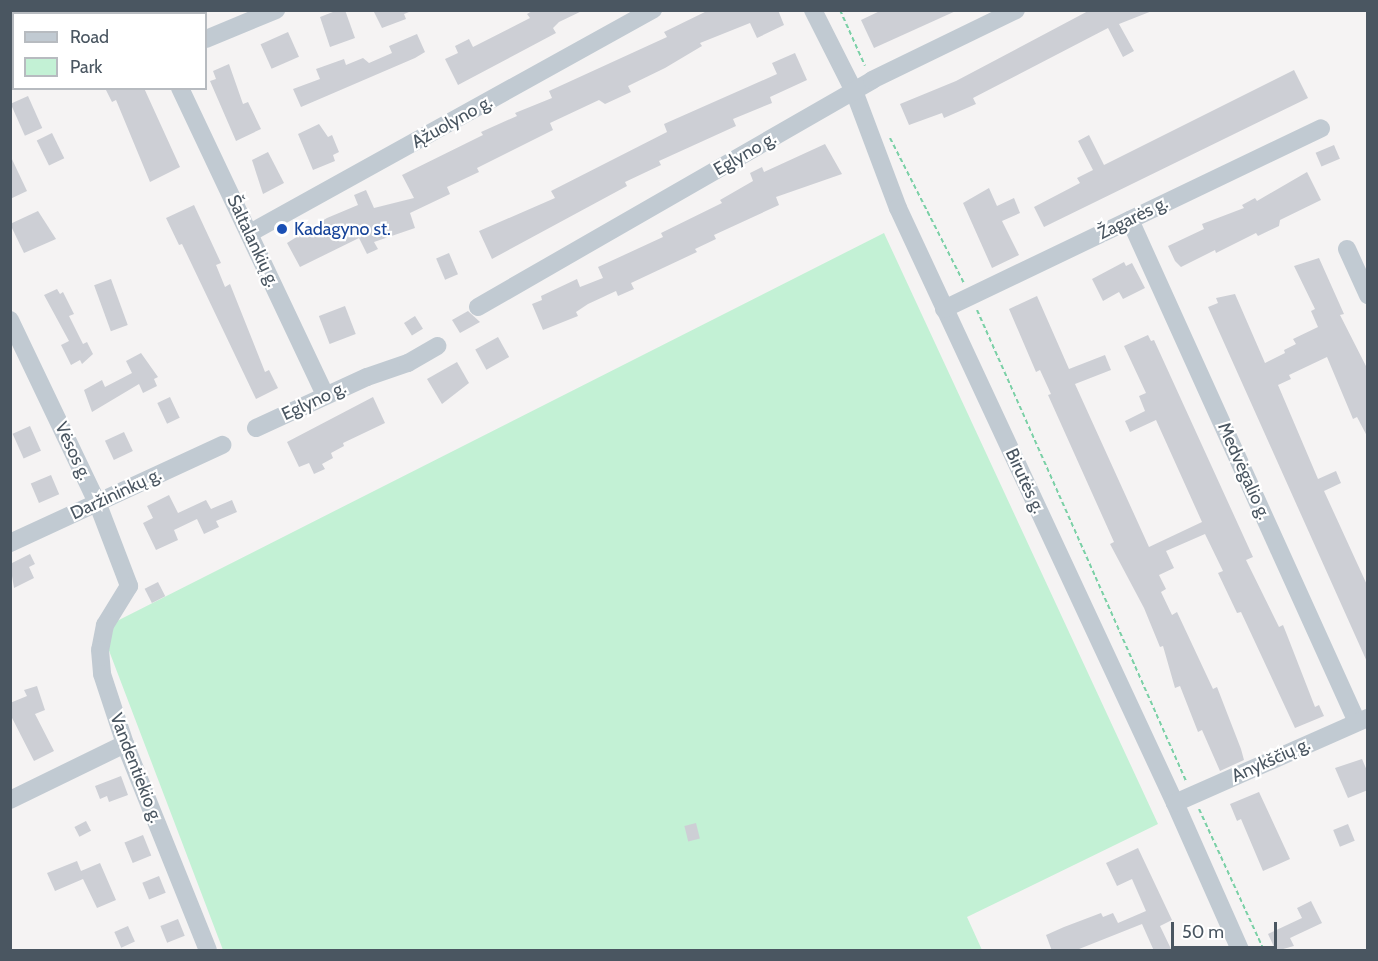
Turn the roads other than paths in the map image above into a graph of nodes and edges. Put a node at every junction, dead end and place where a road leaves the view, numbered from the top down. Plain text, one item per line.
1 (276, 10) edge
2 (654, 10) edge
3 (813, 10) edge
4 (1016, 10) edge
5 (207, 39) edge
6 (181, 90) edge
7 (854, 91) junction
8 (1321, 128) dead end
9 (1130, 220) junction
10 (250, 233) junction
11 (1347, 249) dead end
12 (1368, 295) edge
13 (478, 307) dead end
14 (944, 309) junction
15 (10, 320) edge
16 (438, 346) dead end
17 (325, 395) junction
18 (256, 428) dead end
19 (222, 445) dead end
20 (97, 502) junction
21 (10, 543) edge
22 (129, 585) joint
23 (1362, 720) edge
24 (125, 744) junction
25 (10, 800) edge
26 (1175, 803) junction
27 (208, 951) edge
28 (1240, 951) edge

1 - 5 street
2 - 10 street, Ąžuolyno g.
3 - 7 street, Birutės g.
4 - 7 street, Eglyno g.
6 - 10 street, Šaltalankių g.
7 - 13 street, Eglyno g.
7 - 14 street, Birutės g.
8 - 9 street, Žagarės g.
9 - 14 street, Žagarės g.
9 - 23 street, Medvėgalio g.
10 - 17 street, Šaltalankių g.
11 - 12 street
14 - 26 street, Birutės g.
15 - 20 street, Vėsos g.
16 - 17 street, Eglyno g.
17 - 18 street, Eglyno g.
19 - 20 street, Daržininkų g.
20 - 21 street, Daržininkų g.
20 - 22 street, Vėsos g.
22 - 24 street, Vandentiekio g.
23 - 26 street, Anykščių g.
24 - 25 street
24 - 27 street, Vandentiekio g.
26 - 28 street, Birutės g.

